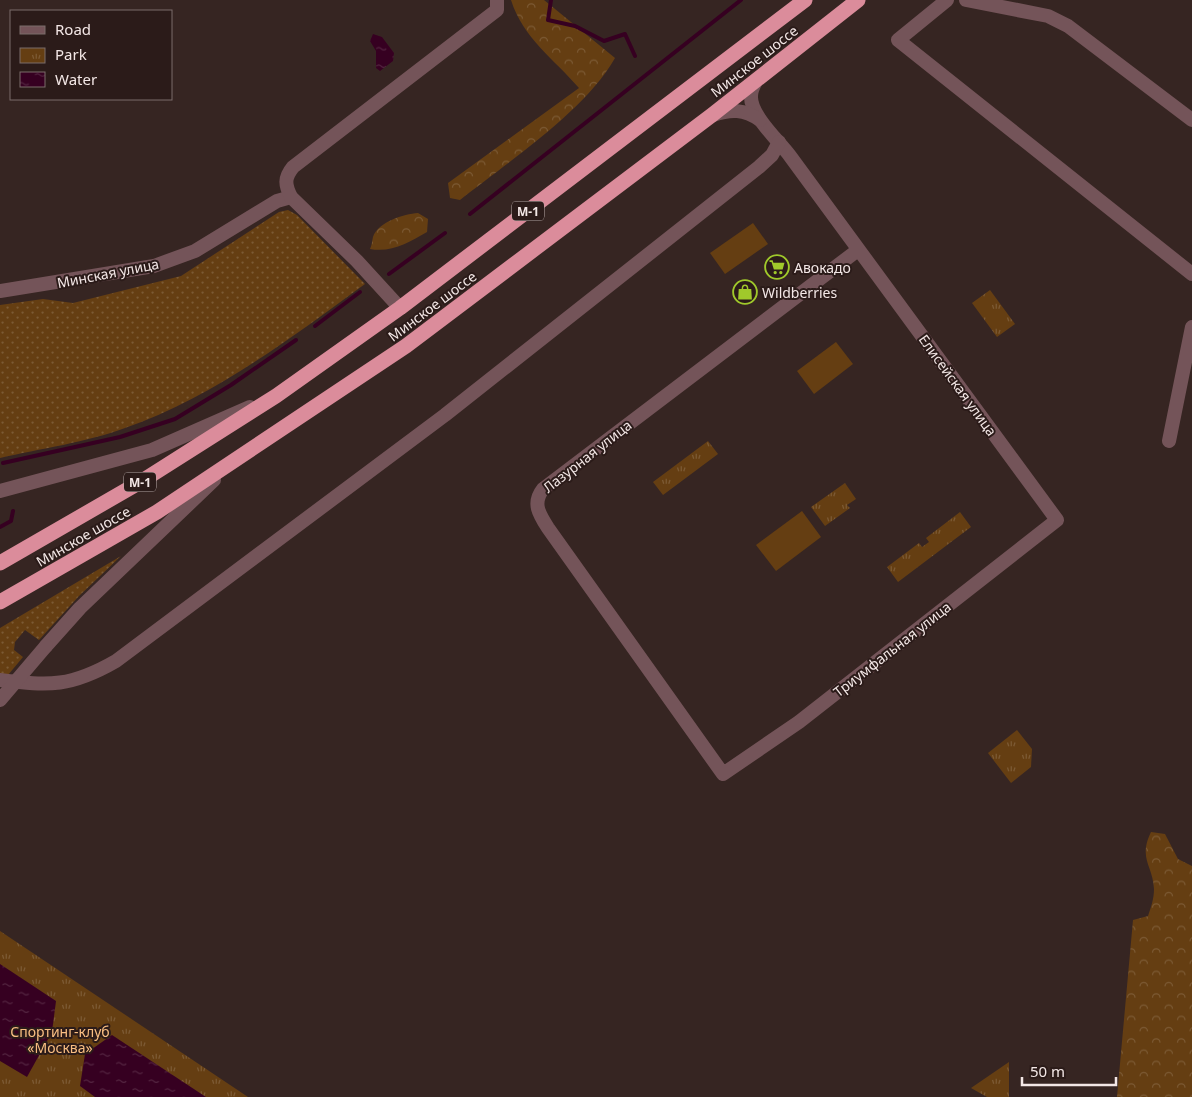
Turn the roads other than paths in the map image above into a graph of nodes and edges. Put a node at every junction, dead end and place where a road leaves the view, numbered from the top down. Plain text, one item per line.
1 (497, 0) edge
2 (805, 0) edge
3 (858, 0) edge
4 (947, 0) edge
5 (966, 0) edge
6 (756, 81) junction
7 (712, 115) junction
8 (1192, 120) edge
9 (762, 121) junction
10 (779, 142) junction
11 (291, 197) junction
12 (858, 250) junction
13 (1192, 274) edge
14 (0, 291) edge
15 (400, 308) junction
16 (1192, 327) edge
17 (276, 396) junction
18 (1169, 441) dead end
19 (230, 465) junction
20 (0, 491) edge
21 (1057, 520) joint
22 (0, 563) edge
23 (0, 602) edge
24 (0, 680) edge
25 (0, 700) edge
26 (723, 774) joint

1 - 11 street
2 - 15 highway, Минское шоссе / М-1
3 - 6 highway, Минское шоссе / М-1
4 - 13 street
5 - 8 street
6 - 7 highway, Минское шоссе / М-1
6 - 9 street
7 - 9 street
7 - 19 highway, Минское шоссе / М-1
9 - 10 street, Елисейская улица
10 - 12 street, Елисейская улица
10 - 24 street
11 - 14 street, Минская улица
11 - 15 street
12 - 21 street, Елисейская улица
12 - 26 street, Лазурная улица
15 - 17 highway, Минское шоссе / М-1
16 - 18 street
17 - 20 street
17 - 22 highway, Минское шоссе / М-1
19 - 23 highway, Минское шоссе / М-1
19 - 25 street, bridge
21 - 26 street, Триумфальная улица

